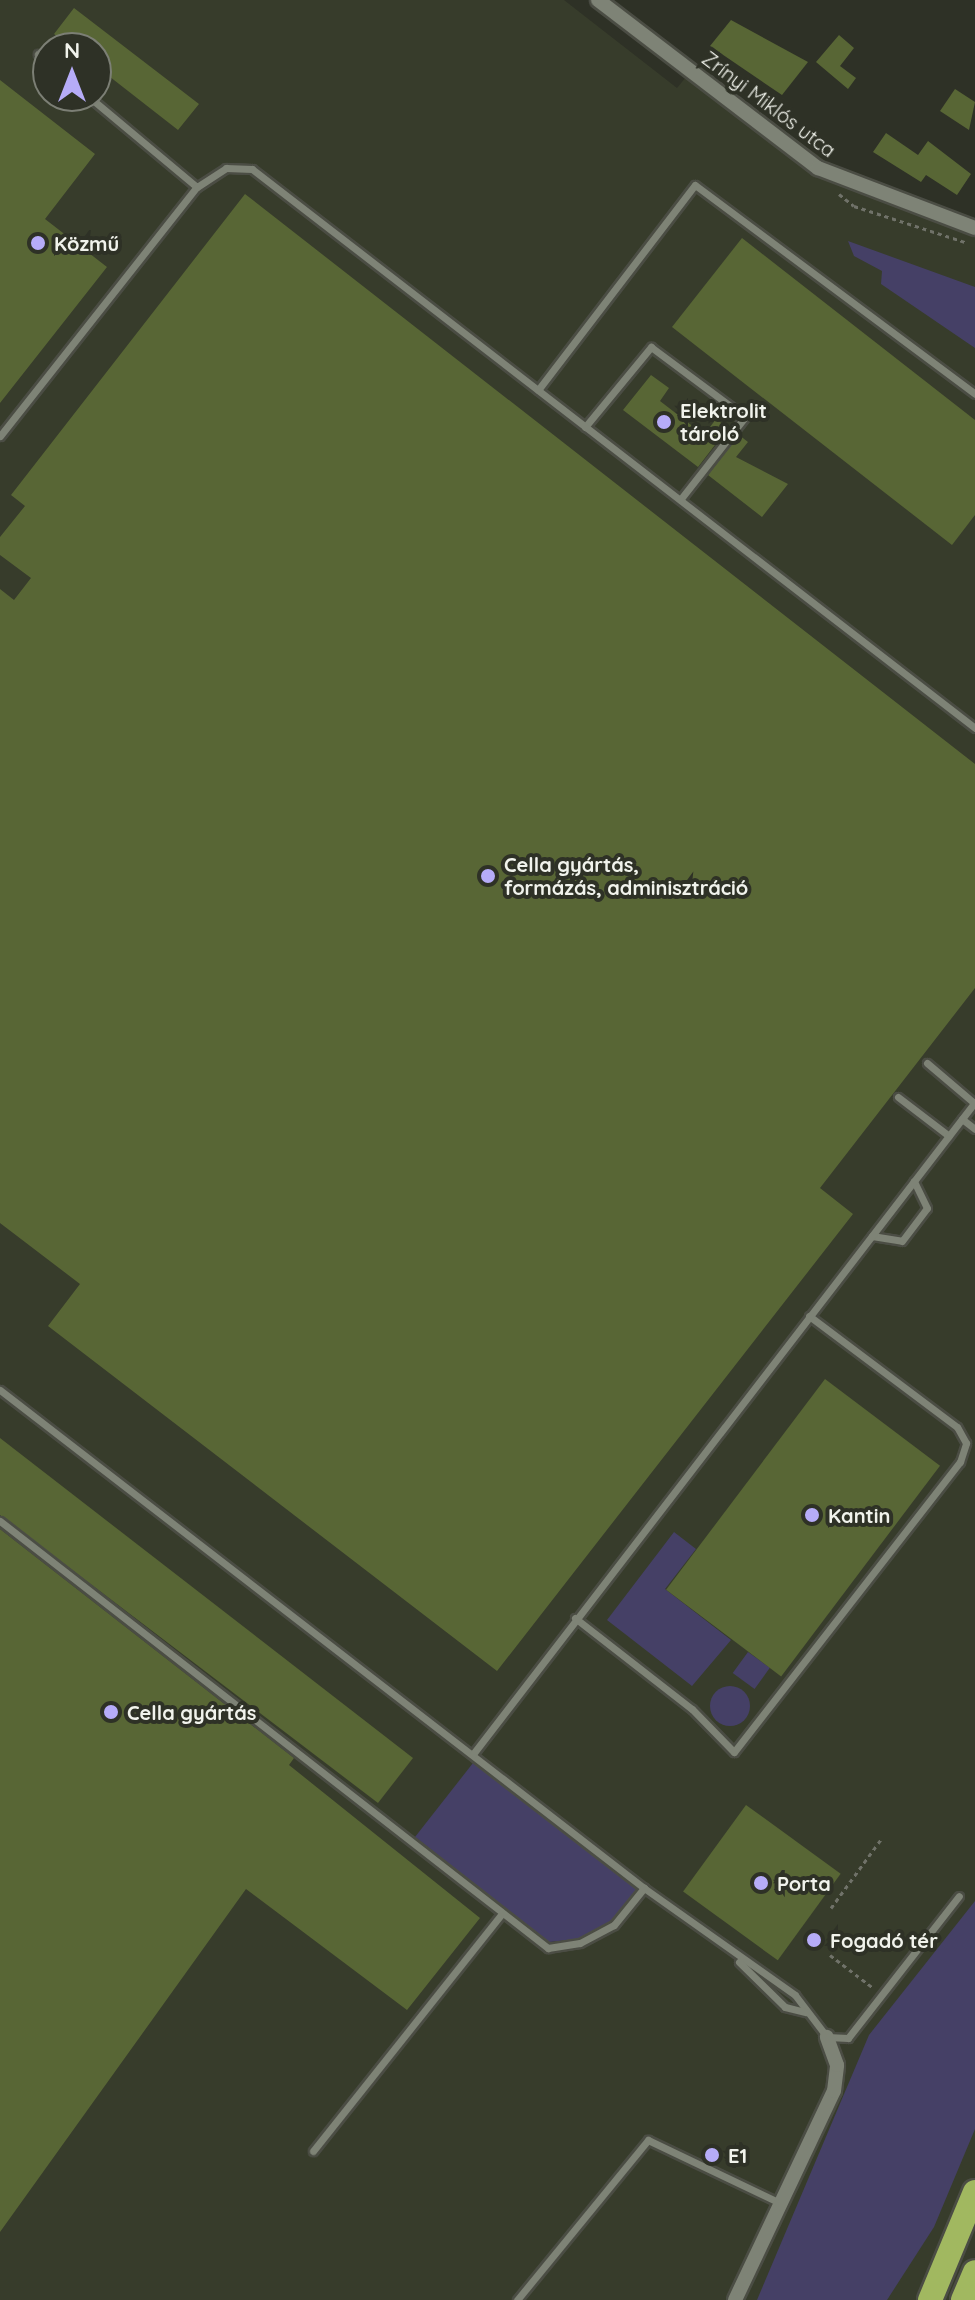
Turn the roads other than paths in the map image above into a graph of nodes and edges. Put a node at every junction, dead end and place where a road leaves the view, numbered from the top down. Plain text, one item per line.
1 (598, 0) edge
2 (107, 112) edge
3 (197, 187) junction
4 (975, 228) edge
5 (538, 390) junction
6 (975, 394) edge
7 (585, 427) junction
8 (0, 436) edge
9 (680, 500) junction
10 (975, 728) edge
11 (927, 1063) dead end
12 (898, 1097) dead end
13 (975, 1102) edge
14 (962, 1119) junction
15 (975, 1129) edge
16 (949, 1136) junction
17 (914, 1181) junction
18 (872, 1236) junction
19 (809, 1316) junction
20 (0, 1390) edge
21 (0, 1521) edge
22 (575, 1618) junction
23 (473, 1754) junction
24 (644, 1888) junction
25 (959, 1896) dead end
26 (502, 1913) junction
27 (738, 1960) junction
28 (805, 2012) junction
29 (827, 2037) junction
30 (313, 2151) dead end
31 (975, 2192) edge
32 (776, 2201) junction
33 (975, 2272) edge
34 (517, 2300) edge
35 (735, 2300) edge
36 (930, 2300) edge
37 (963, 2300) edge

1 - 4 street, Zrínyi Miklós utca
2 - 3 lane
3 - 5 lane
3 - 8 lane
5 - 6 lane
5 - 7 lane
7 - 9 lane
7 - 9 lane
9 - 10 lane
11 - 13 lane
12 - 16 lane
13 - 14 lane
14 - 15 lane
14 - 16 lane
16 - 17 lane
17 - 18 lane
17 - 18 lane
18 - 19 lane
19 - 22 lane
19 - 22 lane
20 - 23 lane
21 - 26 lane
22 - 23 lane
23 - 24 lane
24 - 26 lane
24 - 27 lane
25 - 29 lane
26 - 30 lane
27 - 28 lane
27 - 28 lane
28 - 29 lane
29 - 32 street
31 - 36 highway
32 - 34 lane
32 - 35 street
33 - 37 highway

